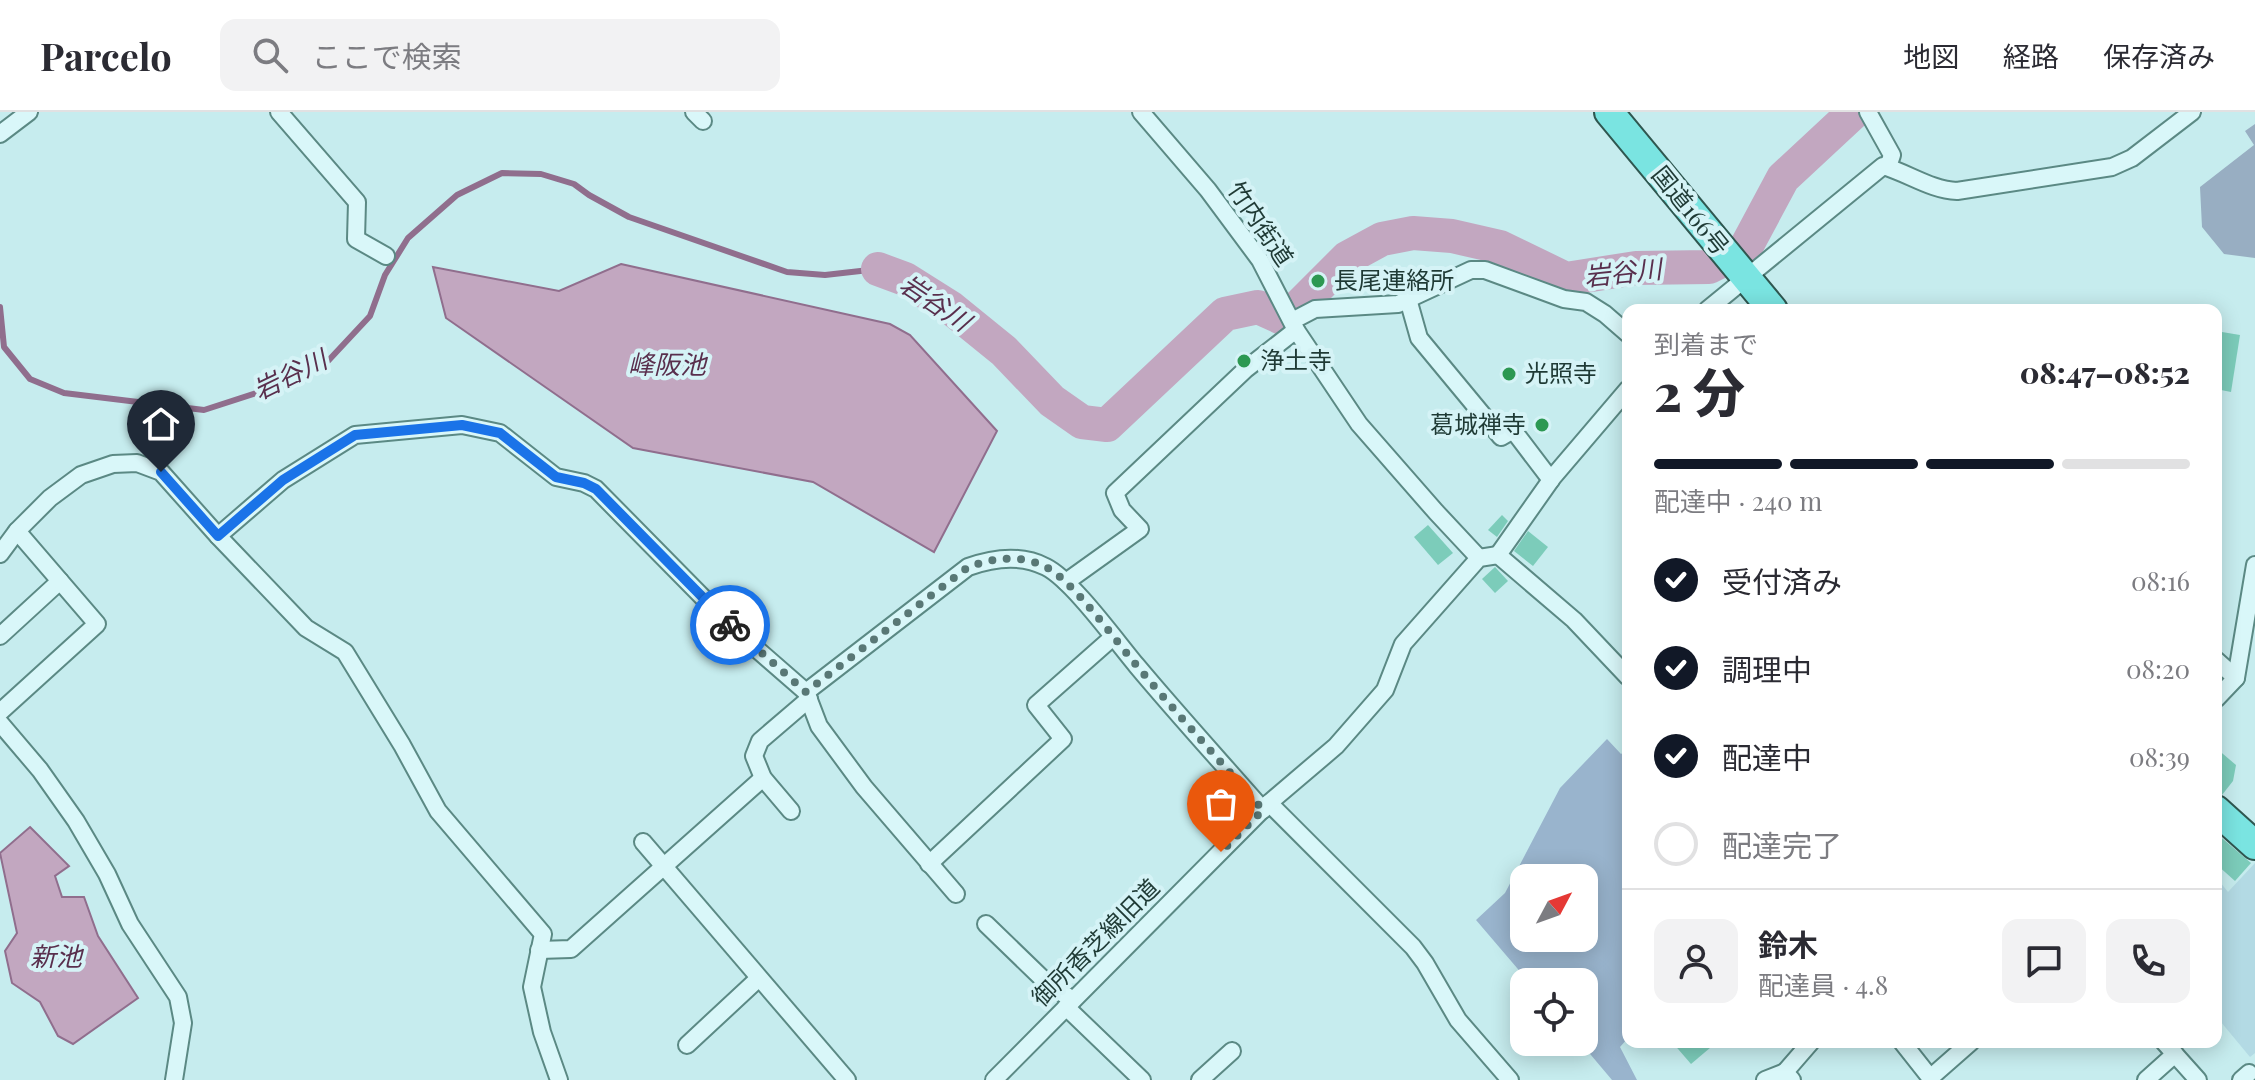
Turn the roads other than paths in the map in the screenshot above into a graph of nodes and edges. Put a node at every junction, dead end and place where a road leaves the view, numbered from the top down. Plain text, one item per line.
1 (29, 112) edge
2 (279, 112) edge
3 (1141, 112) edge
4 (1609, 112) edge
5 (1868, 112) edge
6 (2192, 112) edge
7 (0, 134) edge
8 (1888, 167) junction
9 (386, 256) dead end
10 (1746, 279) junction
11 (1408, 299) junction
12 (1715, 304) edge
13 (1768, 304) edge
14 (1291, 319) junction
15 (1622, 329) edge
16 (1622, 396) edge
17 (1551, 480) junction
18 (17, 531) junction
19 (218, 536) junction
20 (0, 554) edge
21 (1498, 555) junction
22 (1479, 558) junction
23 (2255, 565) edge
24 (60, 581) junction
25 (1066, 582) junction
26 (0, 636) edge
27 (1113, 637) junction
28 (2222, 665) edge
29 (1622, 671) edge
30 (2236, 678) junction
31 (2222, 693) edge
32 (808, 696) junction
33 (0, 712) edge
34 (0, 723) edge
35 (763, 778) junction
36 (1266, 806) junction
37 (791, 811) dead end
38 (2222, 815) edge
39 (643, 842) dead end
40 (2255, 845) edge
41 (929, 864) junction
42 (664, 866) junction
43 (956, 894) dead end
44 (986, 924) dead end
45 (539, 950) junction
46 (759, 978) junction
47 (1069, 1004) junction
48 (687, 1045) dead end
49 (1807, 1048) edge
50 (1907, 1048) edge
51 (1965, 1048) edge
52 (2170, 1048) edge
53 (1232, 1051) dead end
54 (1789, 1076) edge
55 (1931, 1079) edge
56 (174, 1080) edge
57 (559, 1080) edge
58 (847, 1080) edge
59 (994, 1080) edge
60 (1142, 1080) edge
61 (1200, 1080) edge
62 (1510, 1080) edge
63 (1765, 1080) edge
64 (2146, 1080) edge
65 (2198, 1080) edge

1 - 7 street
2 - 9 street
3 - 14 street, 竹内街道
4 - 10 highway, 国道166号
5 - 8 street
6 - 8 street
8 - 10 street
10 - 12 street
10 - 13 highway, 国道166号
11 - 14 street
11 - 15 street
11 - 17 street
14 - 22 street, 竹内街道
14 - 25 street
16 - 17 street
17 - 21 street
18 - 19 street
18 - 20 street
18 - 24 street
19 - 32 street
19 - 45 street
21 - 22 street
21 - 29 street
22 - 36 street, 御所香芝線旧道
23 - 30 street
24 - 26 street
24 - 33 street
25 - 27 street
25 - 32 street
27 - 36 street
27 - 41 street
28 - 30 street
30 - 31 street
32 - 35 street
32 - 41 street
34 - 56 street
35 - 37 street
35 - 42 street
36 - 47 street, 御所香芝線旧道
36 - 62 street
38 - 40 highway
39 - 42 street
41 - 43 street
42 - 45 street
42 - 46 street
44 - 47 street
45 - 57 street
46 - 48 street
46 - 58 street
47 - 59 street, 御所香芝線旧道
47 - 60 street
49 - 54 street
50 - 55 street
51 - 55 street
52 - 64 street
52 - 65 street
53 - 61 street
54 - 63 street

